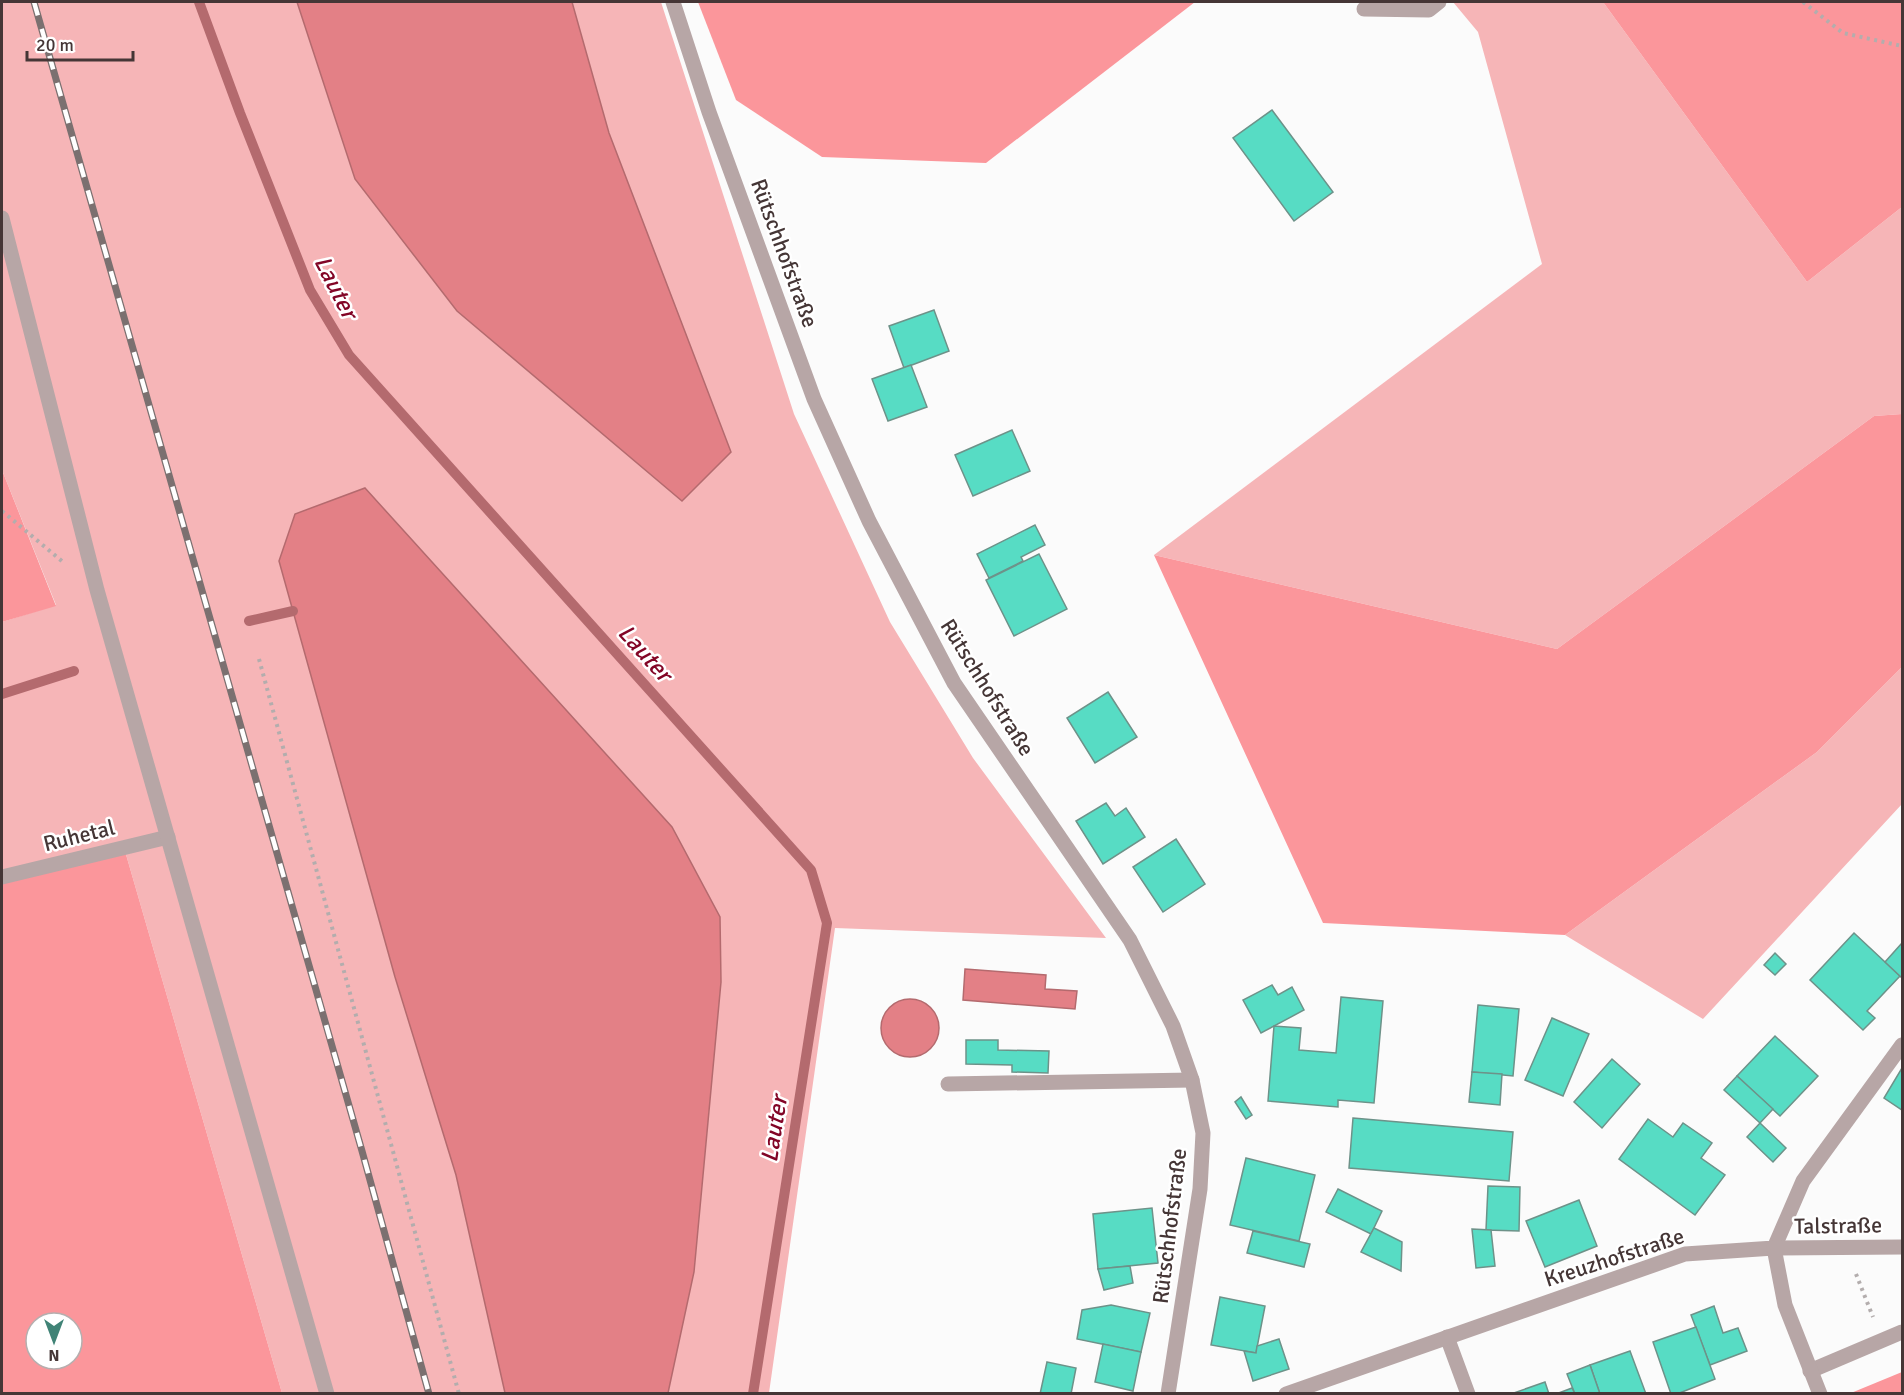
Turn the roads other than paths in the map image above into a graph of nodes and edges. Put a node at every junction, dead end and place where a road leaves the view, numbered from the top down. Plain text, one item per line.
1 (673, 2) edge
2 (1439, 2) edge
3 (1364, 9) dead end
4 (2, 218) edge
5 (168, 837) junction
6 (2, 877) edge
7 (1902, 1045) edge
8 (1192, 1080) junction
9 (948, 1084) dead end
10 (1902, 1247) edge
11 (1774, 1248) junction
12 (1902, 1332) edge
13 (1448, 1337) junction
14 (1810, 1371) junction
15 (327, 1394) edge
16 (1168, 1394) edge
17 (1286, 1394) edge
18 (1467, 1394) edge
19 (1820, 1394) edge

1 - 8 street, Rütschhofstraße
2 - 3 street
4 - 5 street
5 - 6 street, Ruhetal
5 - 15 street
7 - 11 street
8 - 9 street
8 - 16 street, Rütschhofstraße
10 - 11 street, Talstraße
11 - 13 street, Kreuzhofstraße
11 - 14 street
12 - 14 street
13 - 17 street, Kreuzhofstraße
13 - 18 street
14 - 19 street

